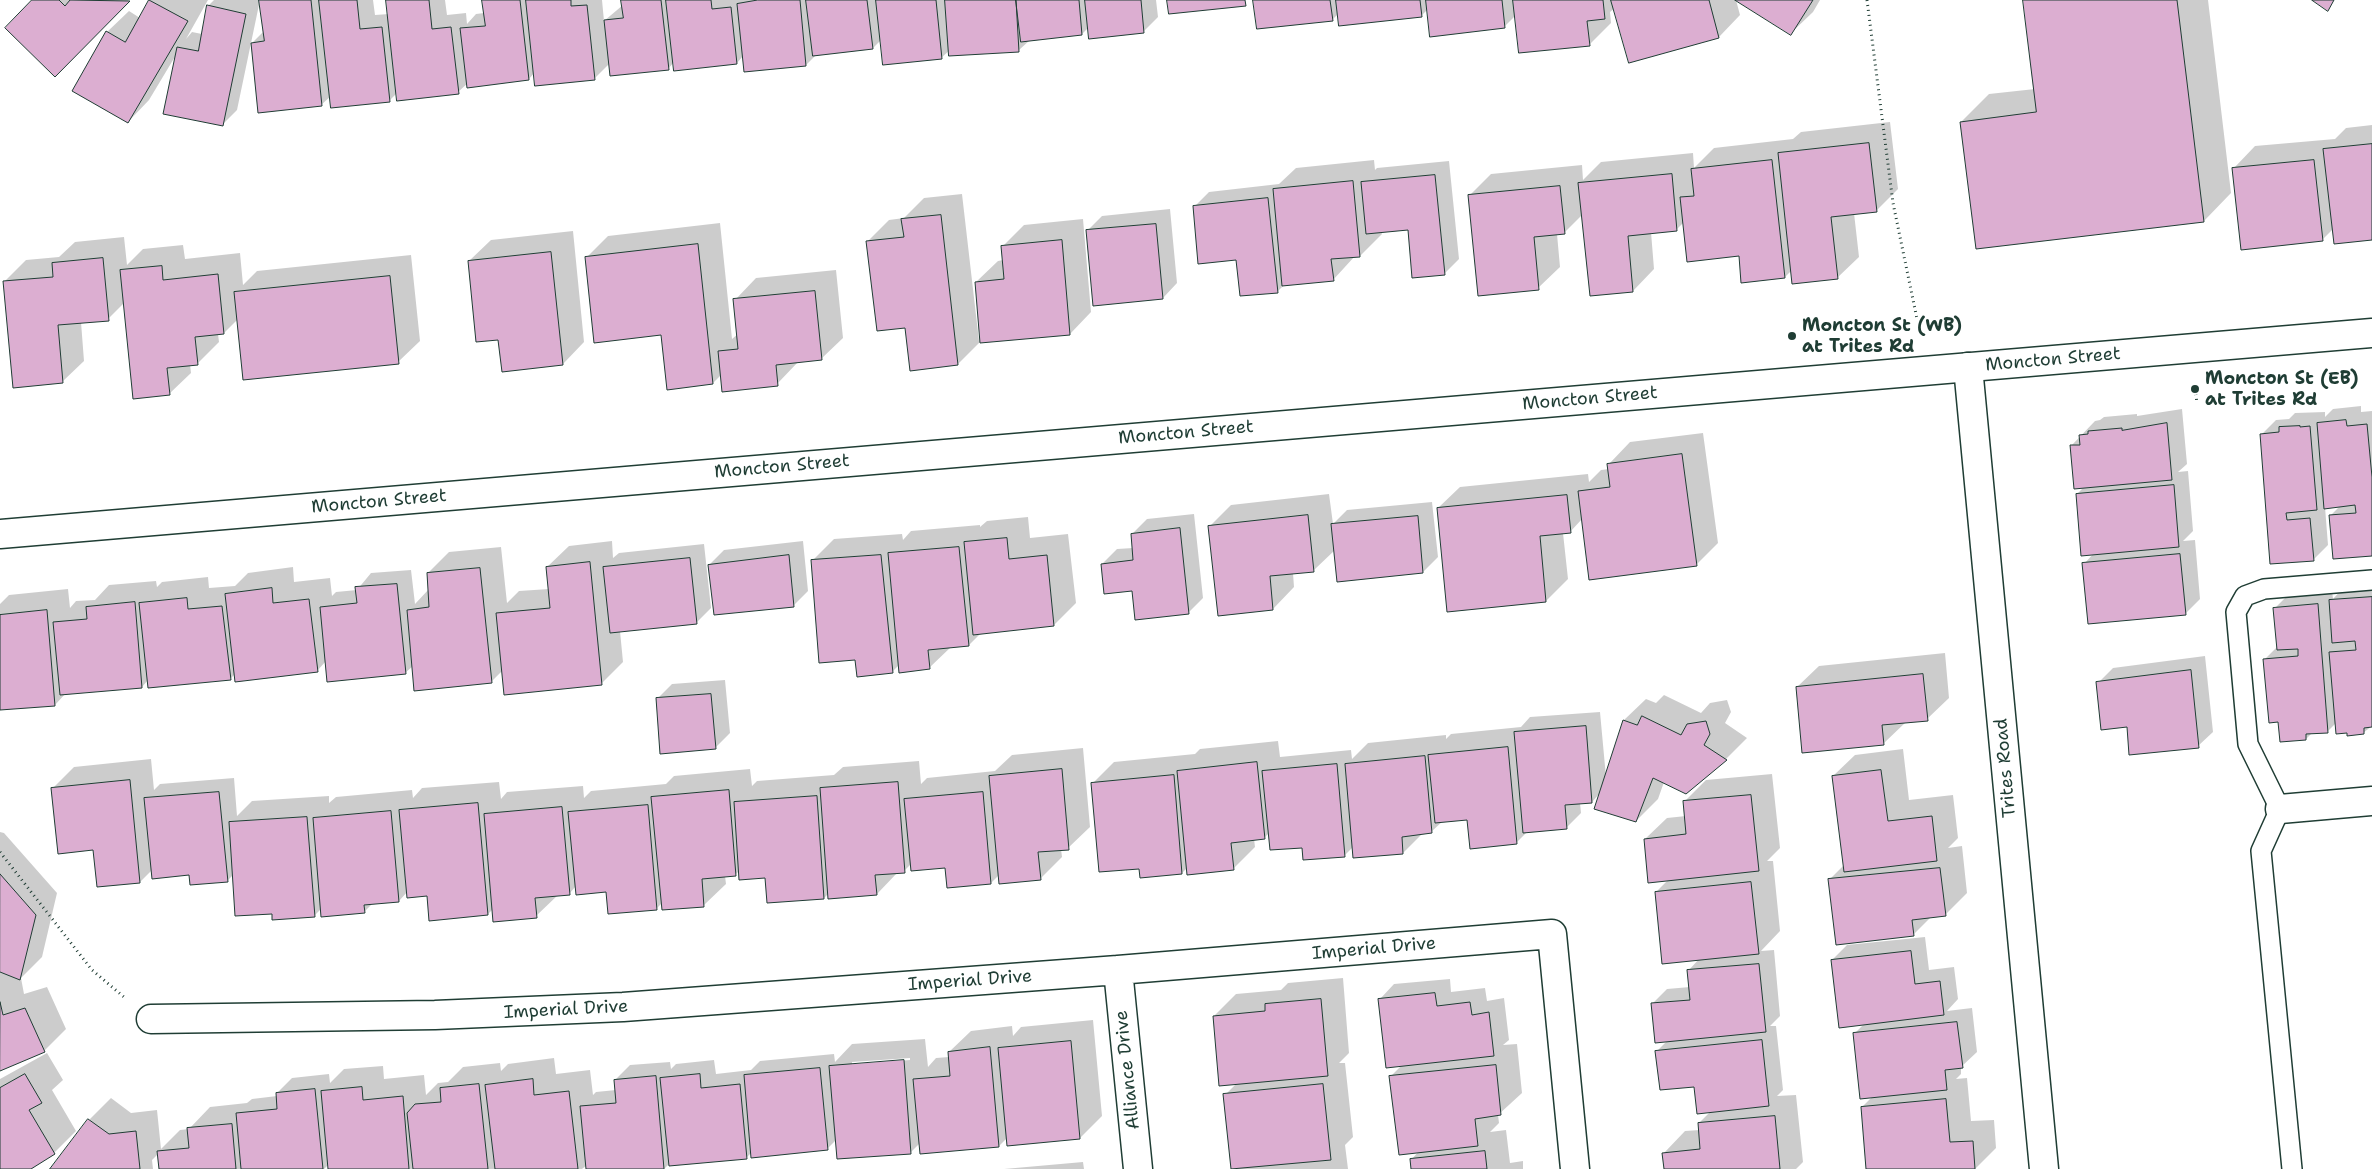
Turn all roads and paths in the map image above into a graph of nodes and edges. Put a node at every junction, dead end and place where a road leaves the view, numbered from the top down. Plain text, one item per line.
1 (1868, 0) edge
2 (1917, 320) dead end
3 (2372, 333) edge
4 (1968, 367) junction
5 (2195, 390) dead end
6 (2196, 403) dead end
7 (0, 534) edge
8 (2372, 580) edge
9 (2372, 801) edge
10 (2280, 809) junction
11 (0, 852) edge
12 (1118, 970) junction
13 (152, 1019) joint
14 (1138, 1169) edge
15 (1575, 1169) edge
16 (2044, 1169) edge
17 (2292, 1169) edge

1 - 2 path
3 - 4 street, Moncton Street
4 - 7 street, Moncton Street
4 - 16 street, Trites Road
5 - 6 path
8 - 10 lane
9 - 10 street
10 - 17 lane
11 - 13 path
12 - 13 street, Imperial Drive
12 - 14 street, Alliance Drive
12 - 15 street, Imperial Drive

